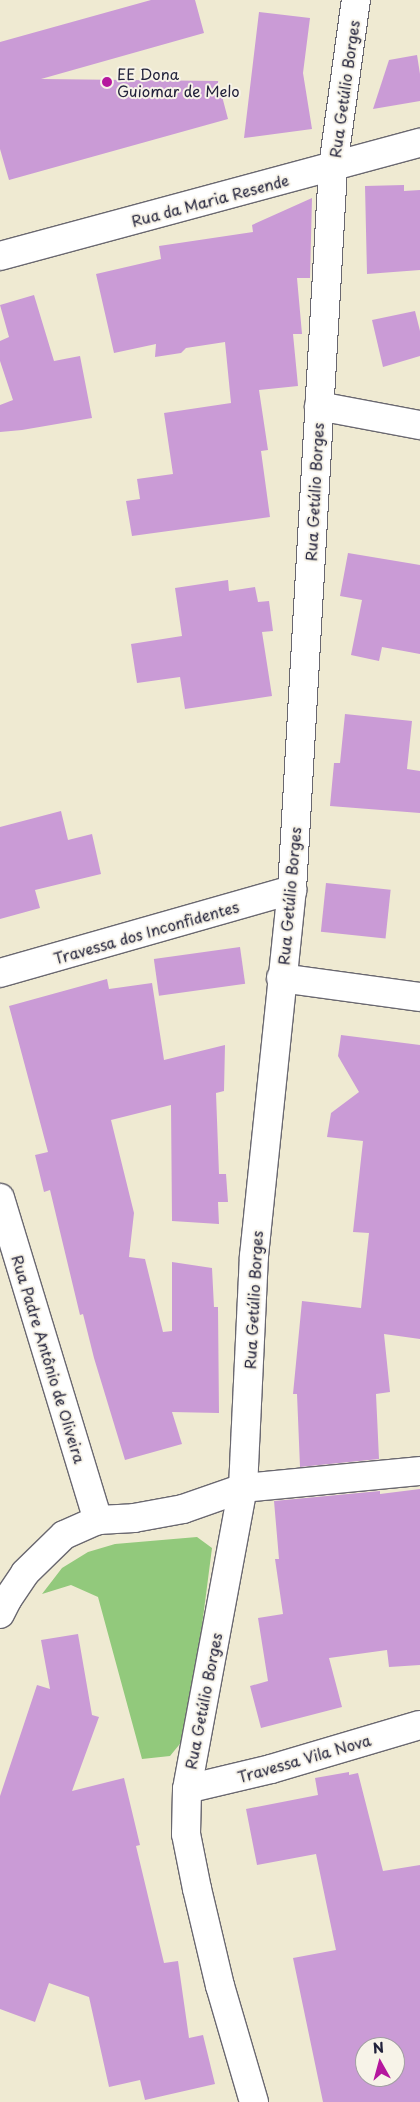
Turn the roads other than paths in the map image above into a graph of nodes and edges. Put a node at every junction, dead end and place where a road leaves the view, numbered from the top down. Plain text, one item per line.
1 (356, 0) edge
2 (420, 143) edge
3 (333, 167) junction
4 (0, 256) edge
5 (319, 406) junction
6 (420, 425) edge
7 (292, 890) junction
8 (0, 973) edge
9 (281, 978) junction
10 (420, 997) edge
11 (0, 1198) edge
12 (420, 1471) edge
13 (243, 1488) junction
14 (98, 1520) junction
15 (0, 1614) edge
16 (420, 1725) edge
17 (187, 1789) junction
18 (254, 2102) edge

1 - 3 street, Rua Getúlio Borges
2 - 3 street, Rua da Maria Resende
3 - 4 street, Rua da Maria Resende
3 - 5 street, Rua Getúlio Borges
5 - 6 street
5 - 7 street, Rua Getúlio Borges
7 - 8 street, Travessa dos Inconfidentes
7 - 9 street, Rua Getúlio Borges
9 - 10 street
9 - 13 street, Rua Getúlio Borges
11 - 14 street, Rua Padre Antônio de Oliveira
12 - 13 street
13 - 14 street
13 - 17 street, Rua Getúlio Borges
14 - 15 street
16 - 17 street, Travessa Vila Nova
17 - 18 street

